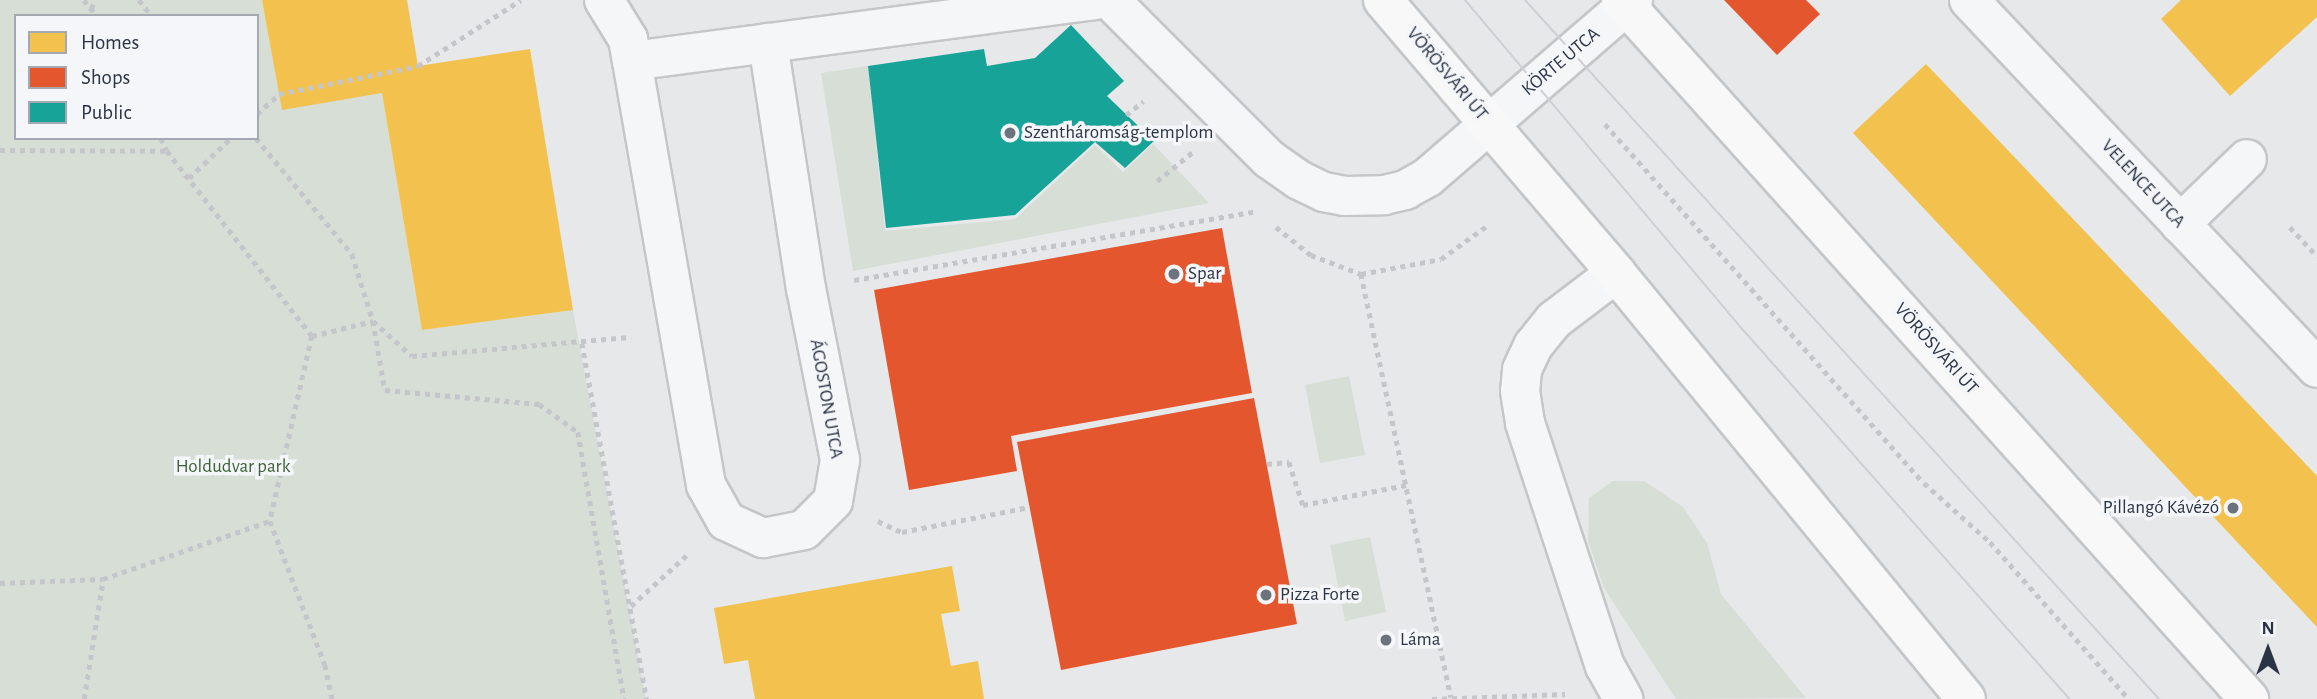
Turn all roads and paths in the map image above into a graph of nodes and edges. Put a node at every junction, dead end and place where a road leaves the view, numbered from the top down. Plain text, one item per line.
1 (84, 0) edge
2 (95, 0) edge
3 (139, 0) edge
4 (521, 0) edge
5 (604, 0) edge
6 (1095, 0) edge
7 (1110, 0) edge
8 (1383, 0) edge
9 (1969, 0) edge
10 (1627, 2) edge
11 (91, 9) junction
12 (95, 14) edge
13 (150, 14) edge
14 (768, 43) junction
15 (632, 61) junction
16 (1151, 93) dead end
17 (259, 112) edge
18 (1126, 115) dead end
19 (1488, 123) junction
20 (1605, 124) dead end
21 (162, 140) edge
22 (229, 140) edge
23 (258, 140) edge
24 (1190, 140) dead end
25 (0, 150) edge
26 (167, 151) junction
27 (2248, 159) dead end
28 (189, 178) junction
29 (1157, 181) dead end
30 (1247, 204) dead end
31 (1257, 211) junction
32 (2180, 224) junction
33 (1488, 225) dead end
34 (2290, 227) dead end
35 (2317, 256) edge
36 (1616, 273) junction
37 (1362, 275) junction
38 (806, 289) junction
39 (373, 321) junction
40 (678, 331) junction
41 (312, 336) junction
42 (582, 343) junction
43 (2317, 368) edge
44 (1267, 464) dead end
45 (1406, 485) junction
46 (833, 501) junction
47 (1030, 507) dead end
48 (270, 521) junction
49 (726, 521) junction
50 (103, 579) junction
51 (0, 583) edge
52 (630, 606) junction
53 (1451, 698) edge
54 (84, 699) edge
55 (332, 699) edge
56 (624, 699) edge
57 (647, 699) edge
58 (1432, 699) edge
59 (1571, 699) edge
60 (1623, 699) edge
61 (1966, 699) edge
62 (2129, 699) edge
63 (2249, 699) edge

1 - 11 path
2 - 11 path
3 - 13 path
4 - 17 path
5 - 15 street
6 - 14 street
7 - 19 street
8 - 19 main road, VÖRÖSVÁRI ÚT
9 - 32 street, VELENCE UTCA
10 - 19 street, KÖRTE UTCA
10 - 63 main road, VÖRÖSVÁRI ÚT
11 - 12 path
14 - 15 street
14 - 38 street, ÁGOSTON UTCA
15 - 40 street
16 - 18 path
19 - 36 main road, VÖRÖSVÁRI ÚT
20 - 62 path
21 - 26 path
22 - 28 path
23 - 39 path
24 - 29 path
25 - 26 path
26 - 28 path
27 - 32 street
28 - 41 path
30 - 31 path
31 - 37 path
31 - 38 path
32 - 43 street, VELENCE UTCA
33 - 37 path
34 - 35 path
36 - 60 street
36 - 61 main road, VÖRÖSVÁRI ÚT
37 - 45 path
38 - 46 street, ÁGOSTON UTCA
39 - 41 path
39 - 42 path
39 - 56 path
40 - 42 path
40 - 49 street
41 - 48 path
42 - 52 path
44 - 45 path
45 - 53 path
46 - 47 path
46 - 49 street
48 - 50 path
48 - 55 path
49 - 52 path
50 - 51 path
50 - 54 path
52 - 57 path
53 - 58 path
53 - 59 path

